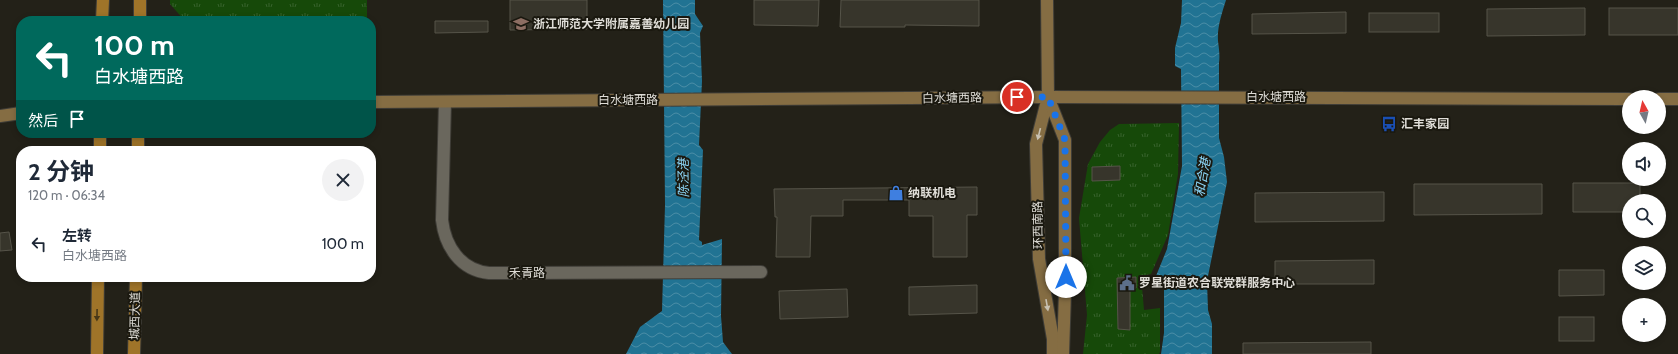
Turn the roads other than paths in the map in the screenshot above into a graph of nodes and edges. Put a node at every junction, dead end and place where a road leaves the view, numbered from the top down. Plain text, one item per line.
1 (103, 0) edge
2 (140, 0) edge
3 (1047, 0) edge
4 (102, 16) edge
5 (140, 16) edge
6 (1048, 97) junction
7 (1622, 99) edge
8 (1666, 99) edge
9 (1678, 99) edge
10 (376, 102) edge
11 (445, 102) junction
12 (16, 114) edge
13 (0, 116) edge
14 (761, 272) dead end
15 (98, 282) edge
16 (136, 282) edge
17 (1058, 339) junction
18 (97, 354) edge
19 (134, 354) edge
20 (1054, 354) edge
21 (1062, 354) edge

1 - 4 main road
2 - 5 main road
3 - 6 street, 环西南路
6 - 7 street, 白水塘西路
6 - 11 street, 白水塘西路
6 -> 17 street, 环西南路
6 - 17 street, 环西南路
8 - 9 street
10 - 11 street, 白水塘西路
11 - 14 street, 禾青路
12 - 13 street
15 -> 18 main road
16 - 19 main road, 城西大道
17 - 20 street, 环西南路
17 - 21 street, 环西南路

